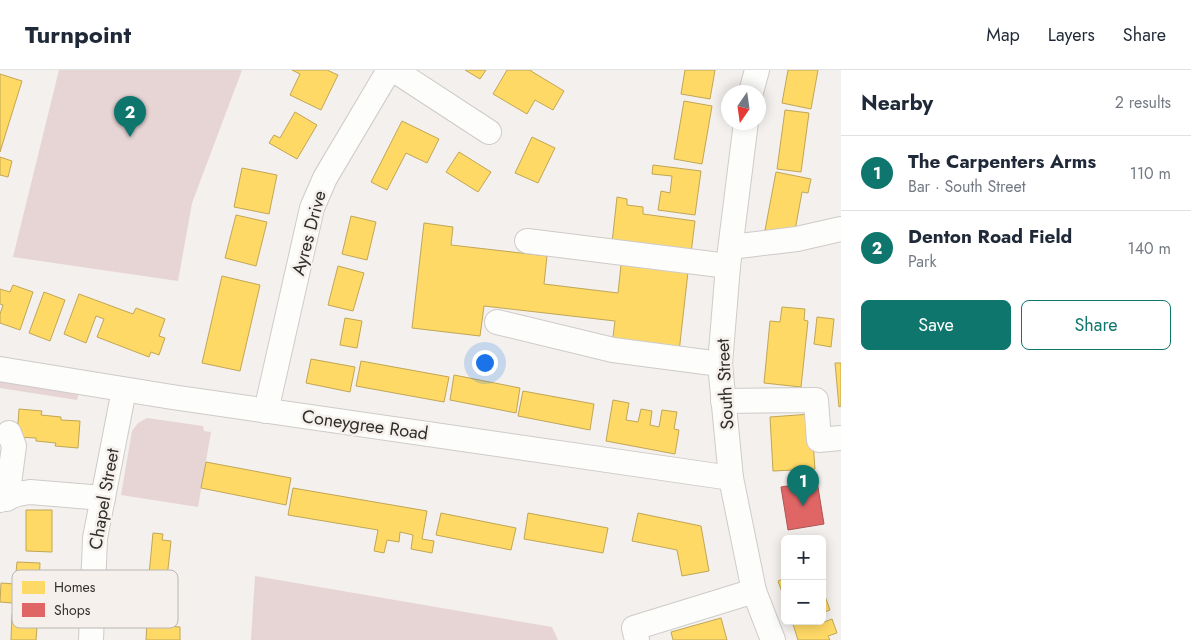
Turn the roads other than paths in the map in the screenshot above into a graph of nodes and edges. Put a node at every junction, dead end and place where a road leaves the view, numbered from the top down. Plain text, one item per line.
1 (389, 70) edge
2 (394, 70) edge
3 (757, 70) edge
4 (753, 85) edge
5 (745, 130) edge
6 (489, 132) dead end
7 (841, 229) edge
8 (527, 241) dead end
9 (729, 256) junction
10 (497, 322) dead end
11 (720, 364) junction
12 (0, 369) edge
13 (124, 390) junction
14 (724, 401) junction
15 (266, 411) junction
16 (9, 433) dead end
17 (841, 438) edge
18 (731, 478) junction
19 (103, 498) junction
20 (3, 499) edge
21 (94, 570) edge
22 (754, 591) junction
23 (637, 640) edge
24 (773, 640) edge

1 - 15 street, Ayres Drive
2 - 6 street
3 - 4 street
5 - 9 street, South Street
7 - 9 street
8 - 9 street
9 - 11 street, South Street
10 - 11 street
11 - 14 street, South Street
12 - 13 street, Coneygree Road
13 - 15 street, Coneygree Road
13 - 19 street, Chapel Street
14 - 17 street
14 - 18 street, South Street
15 - 18 street, Coneygree Road
16 - 20 street
18 - 22 street, South Street
19 - 20 street
19 - 21 street, Chapel Street
22 - 23 street
22 - 24 street, South Street

